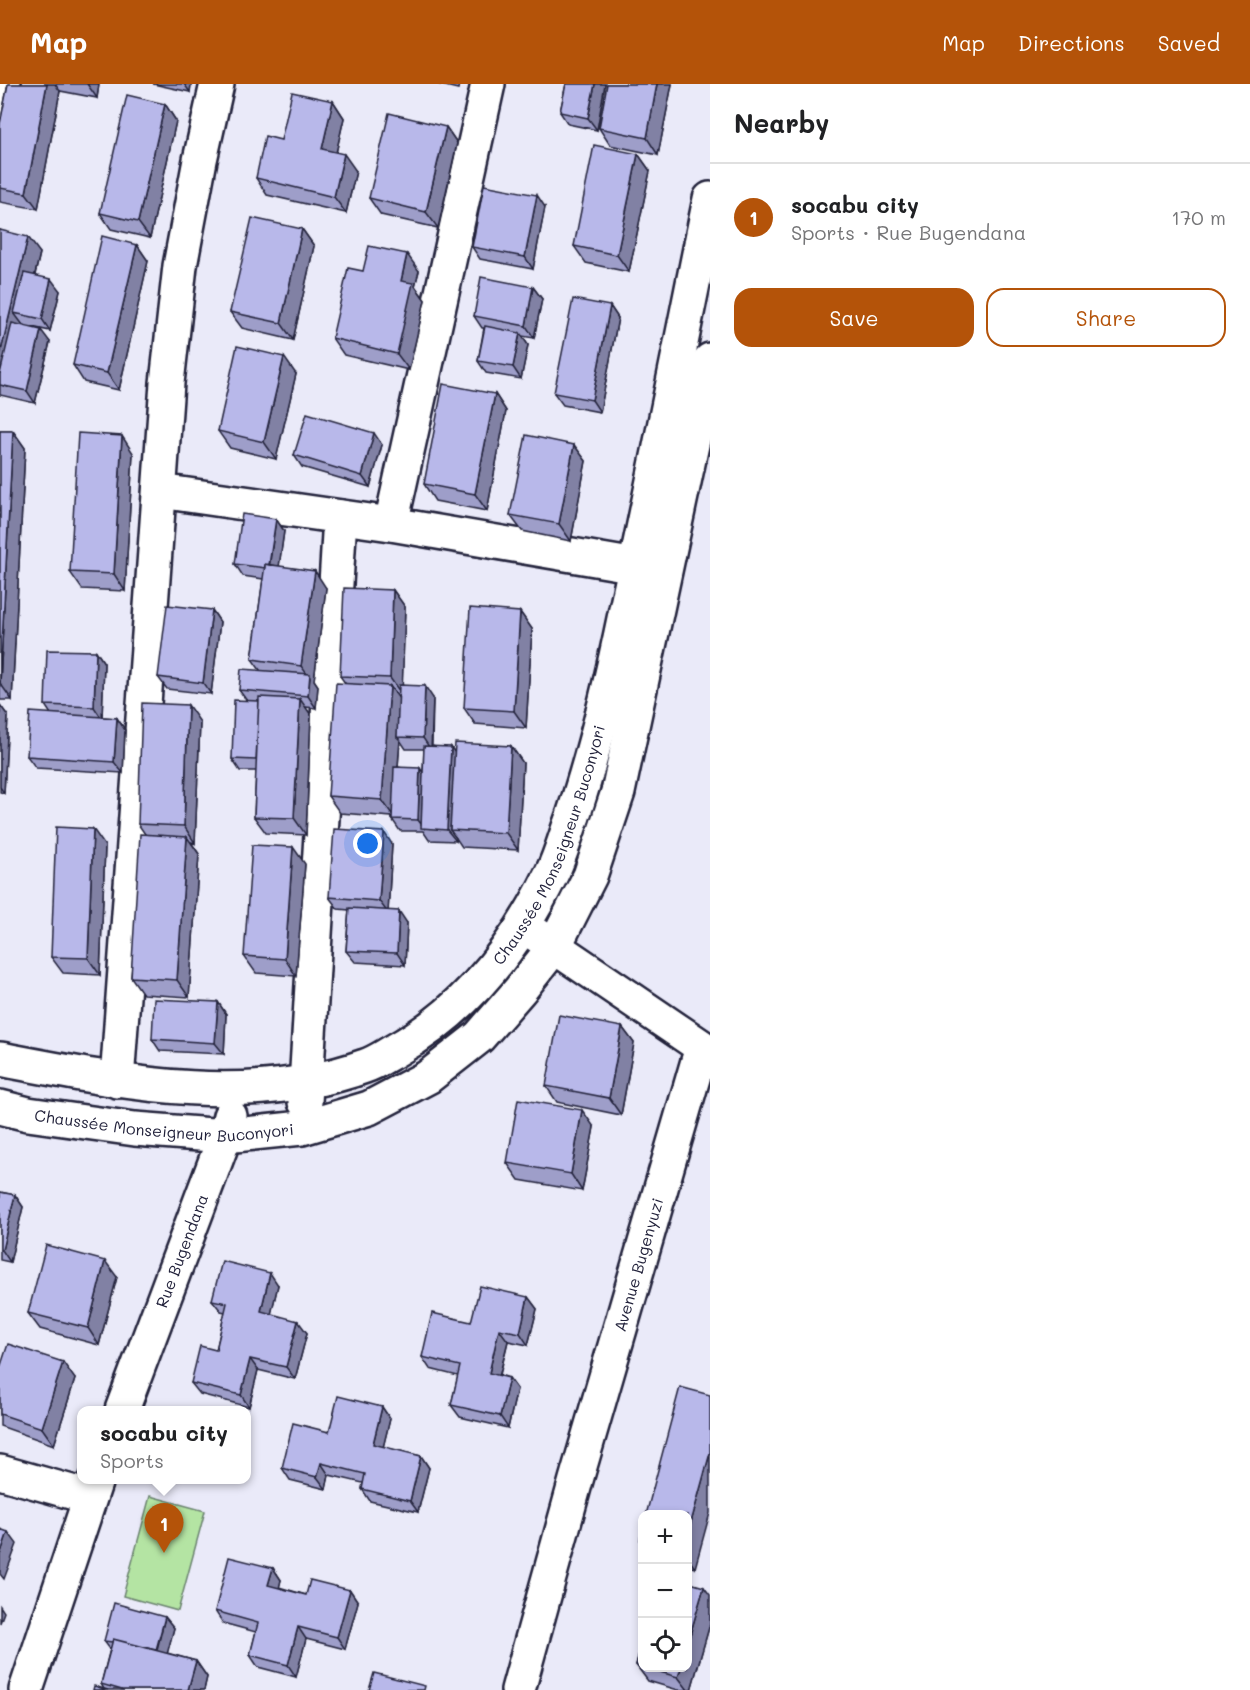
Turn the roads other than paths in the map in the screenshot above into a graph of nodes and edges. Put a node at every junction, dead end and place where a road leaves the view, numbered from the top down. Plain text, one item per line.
1 (3, 84) edge
2 (217, 84) edge
3 (488, 84) edge
4 (0, 101) edge
5 (710, 199) edge
6 (710, 360) edge
7 (160, 491) junction
8 (340, 517) junction
9 (391, 524) junction
10 (650, 567) junction
11 (524, 925) junction
12 (554, 947) junction
13 (706, 1050) edge
14 (0, 1059) edge
15 (117, 1081) junction
16 (307, 1083) junction
17 (236, 1090) junction
18 (0, 1107) edge
19 (302, 1128) junction
20 (225, 1136) junction
21 (124, 1406) edge
22 (0, 1472) edge
23 (93, 1488) edge
24 (26, 1690) edge
25 (518, 1690) edge

1 - 4 street
2 - 7 street
3 - 9 street
5 - 10 street, Chaussée Monseigneur Buconyori
6 - 10 street, Chaussée Monseigneur Buconyori
7 - 8 street
7 - 15 street
8 - 9 street
8 - 16 street
9 - 10 street
10 - 11 street, Chaussée Monseigneur Buconyori
10 - 12 street, Chaussée Monseigneur Buconyori
11 - 12 street, Avenue Bugenyuzi
11 - 16 street, Chaussée Monseigneur Buconyori
12 - 13 street, Avenue Bugenyuzi
12 - 19 street, Chaussée Monseigneur Buconyori
13 - 25 street, Avenue Bugenyuzi
14 - 15 street, Chaussée Monseigneur Buconyori
15 - 17 street, Chaussée Monseigneur Buconyori
16 - 17 street, Chaussée Monseigneur Buconyori
16 - 19 street
17 - 20 street, Rue Bugendana
18 - 20 street, Chaussée Monseigneur Buconyori
19 - 20 street, Chaussée Monseigneur Buconyori
20 - 21 street, Rue Bugendana
22 - 23 street
23 - 24 street

